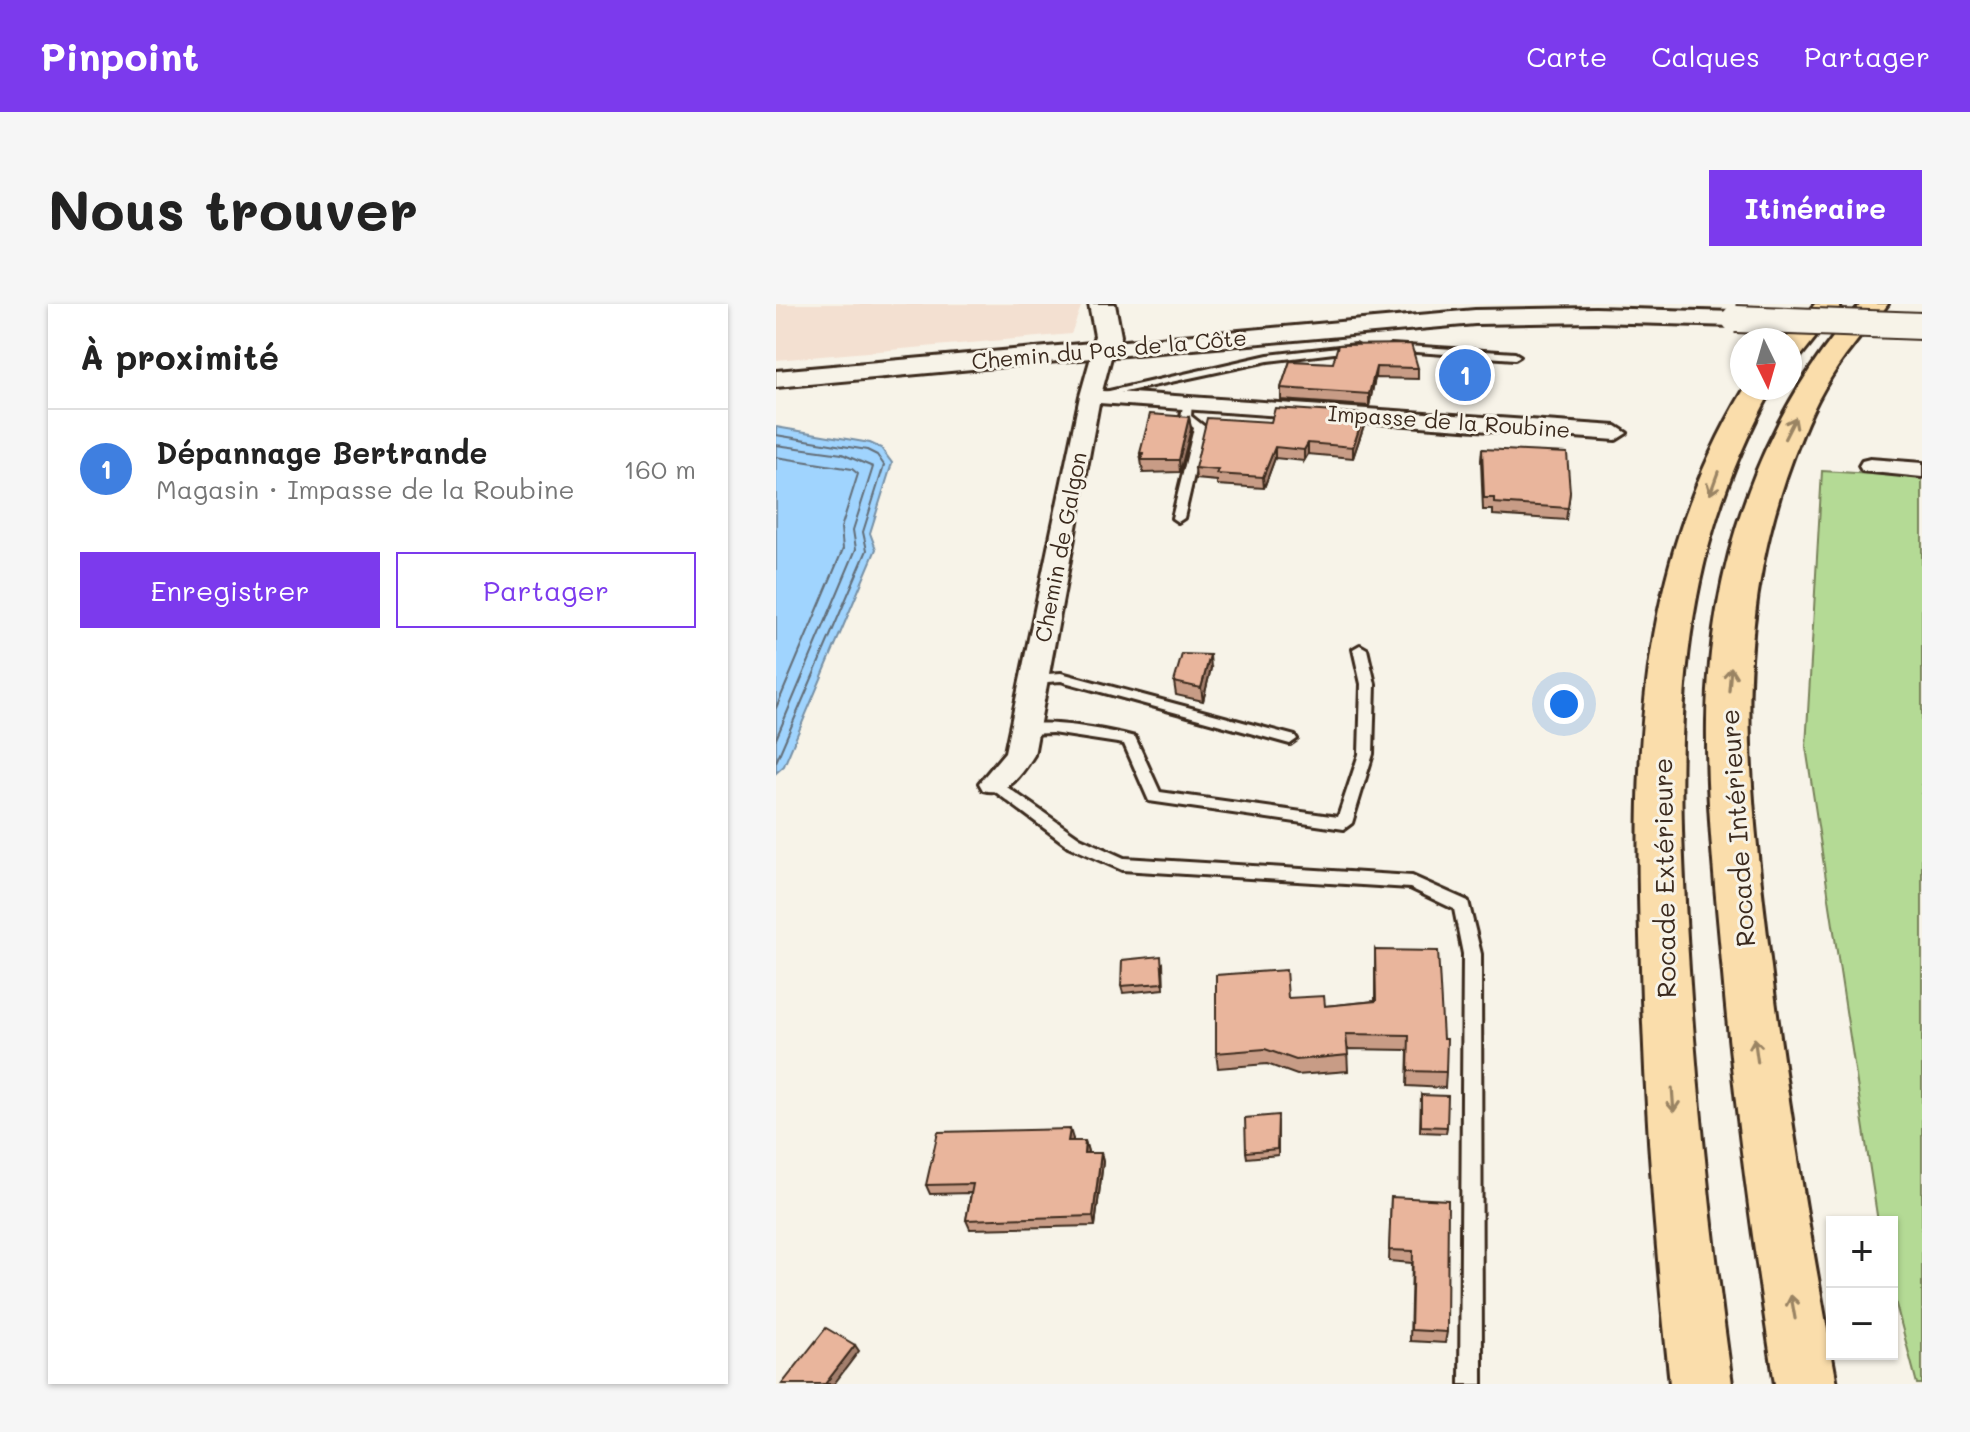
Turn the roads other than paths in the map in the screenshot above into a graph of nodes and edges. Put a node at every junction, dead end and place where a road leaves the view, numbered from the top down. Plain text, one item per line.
1 (1102, 304) edge
2 (1829, 304) edge
3 (1875, 304) edge
4 (1922, 326) edge
5 (1802, 337) edge
6 (1362, 348) edge
7 (1377, 348) edge
8 (1103, 350) junction
9 (1515, 356) dead end
10 (776, 379) edge
11 (1090, 396) junction
12 (1752, 400) edge
13 (1188, 403) junction
14 (1616, 433) dead end
15 (1870, 466) dead end
16 (1922, 470) edge
17 (1178, 518) dead end
18 (1360, 649) dead end
19 (1034, 679) junction
20 (1025, 729) junction
21 (1290, 739) dead end
22 (994, 783) joint
23 (1471, 1384) edge
24 (1701, 1384) edge
25 (1806, 1384) edge

1 - 8 main road, Chemin de Galgon
2 - 5 highway
25 -> 3 highway, Rocade Intérieure
4 - 8 street, Chemin du Pas de la Côte, bridge
6 - 11 lane
7 - 9 lane
8 - 10 main road, Chemin du Pas de la Côte
8 - 11 street, Chemin de Galgon
11 - 13 street, Impasse de la Roubine
11 - 19 street, Chemin de Galgon
12 -> 24 highway, Rocade Extérieure
13 - 14 street, Impasse de la Roubine
13 - 17 lane
15 - 16 street
18 - 20 lane
19 - 20 street, Chemin de Galgon
19 - 21 lane
20 - 22 street, Chemin de Galgon
22 - 23 lane

